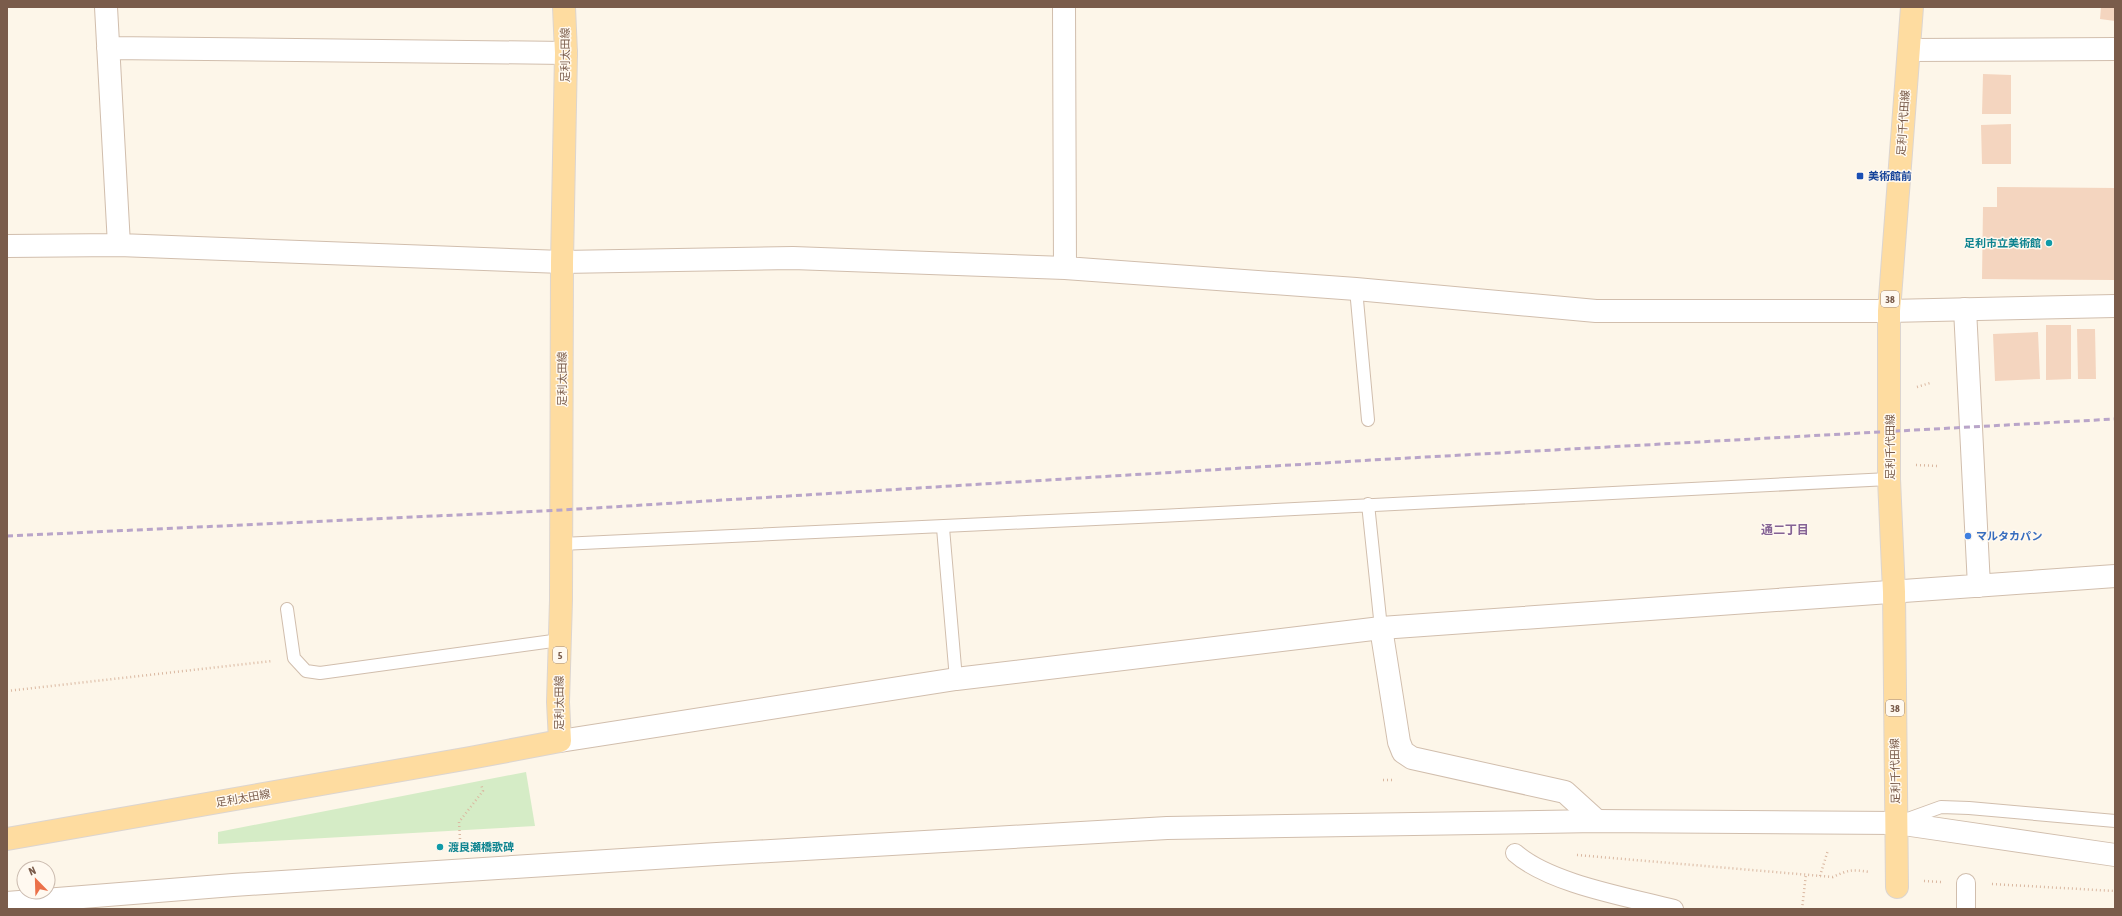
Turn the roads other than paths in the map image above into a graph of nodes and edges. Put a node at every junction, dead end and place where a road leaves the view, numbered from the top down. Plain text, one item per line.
1 (106, 7) edge
2 (564, 7) edge
3 (1064, 7) edge
4 (1912, 7) edge
5 (108, 48) junction
6 (2115, 49) edge
7 (1909, 50) junction
8 (566, 53) junction
9 (119, 245) junction
10 (7, 246) edge
11 (562, 262) junction
12 (1066, 268) junction
13 (1356, 289) junction
14 (2115, 306) edge
15 (1965, 309) junction
16 (1889, 311) junction
17 (1368, 420) dead end
18 (1889, 479) junction
19 (1368, 504) junction
20 (943, 528) junction
21 (560, 544) junction
22 (2115, 576) edge
23 (1979, 586) junction
24 (1894, 592) junction
25 (287, 609) dead end
26 (1381, 628) junction
27 (560, 640) junction
28 (956, 679) junction
29 (560, 741) junction
30 (1597, 821) junction
31 (2115, 821) edge
32 (1896, 823) junction
33 (7, 839) edge
34 (1515, 853) dead end
35 (2115, 855) edge
36 (1966, 883) road end
37 (1897, 887) dead end
38 (7, 904) edge
39 (1674, 909) edge
40 (1966, 909) edge

1 - 5 street
2 - 8 main road, 足利太田線 / 5
3 - 12 street
4 - 7 main road, 足利千代田線 / 38
5 - 8 street
5 - 9 street
6 - 7 street
7 - 16 main road, 足利千代田線 / 38
8 - 11 main road, 足利太田線 / 5
9 - 10 street
9 - 11 street
11 - 12 street
11 - 21 main road, 足利太田線 / 5
12 - 13 street
13 - 16 street
13 - 17 lane
14 - 15 street
15 - 16 street
15 - 23 street
16 - 18 main road, 足利千代田線 / 38
18 - 19 lane
18 - 24 main road, 足利千代田線 / 38
19 - 20 lane
19 - 26 lane
20 - 21 lane
20 - 28 lane
21 - 27 main road, 足利太田線 / 5
22 - 23 street
23 - 24 street
24 - 26 street
24 - 32 main road, 足利千代田線 / 38
25 - 27 lane
26 - 28 street
26 - 30 street
27 - 29 main road, 足利太田線 / 5
28 - 29 street
29 - 33 main road, 足利太田線
30 - 32 street
30 - 38 street
31 - 32 lane
32 - 35 street
32 - 37 main road, 足利千代田線 / 38
34 - 39 street
36 - 40 street

